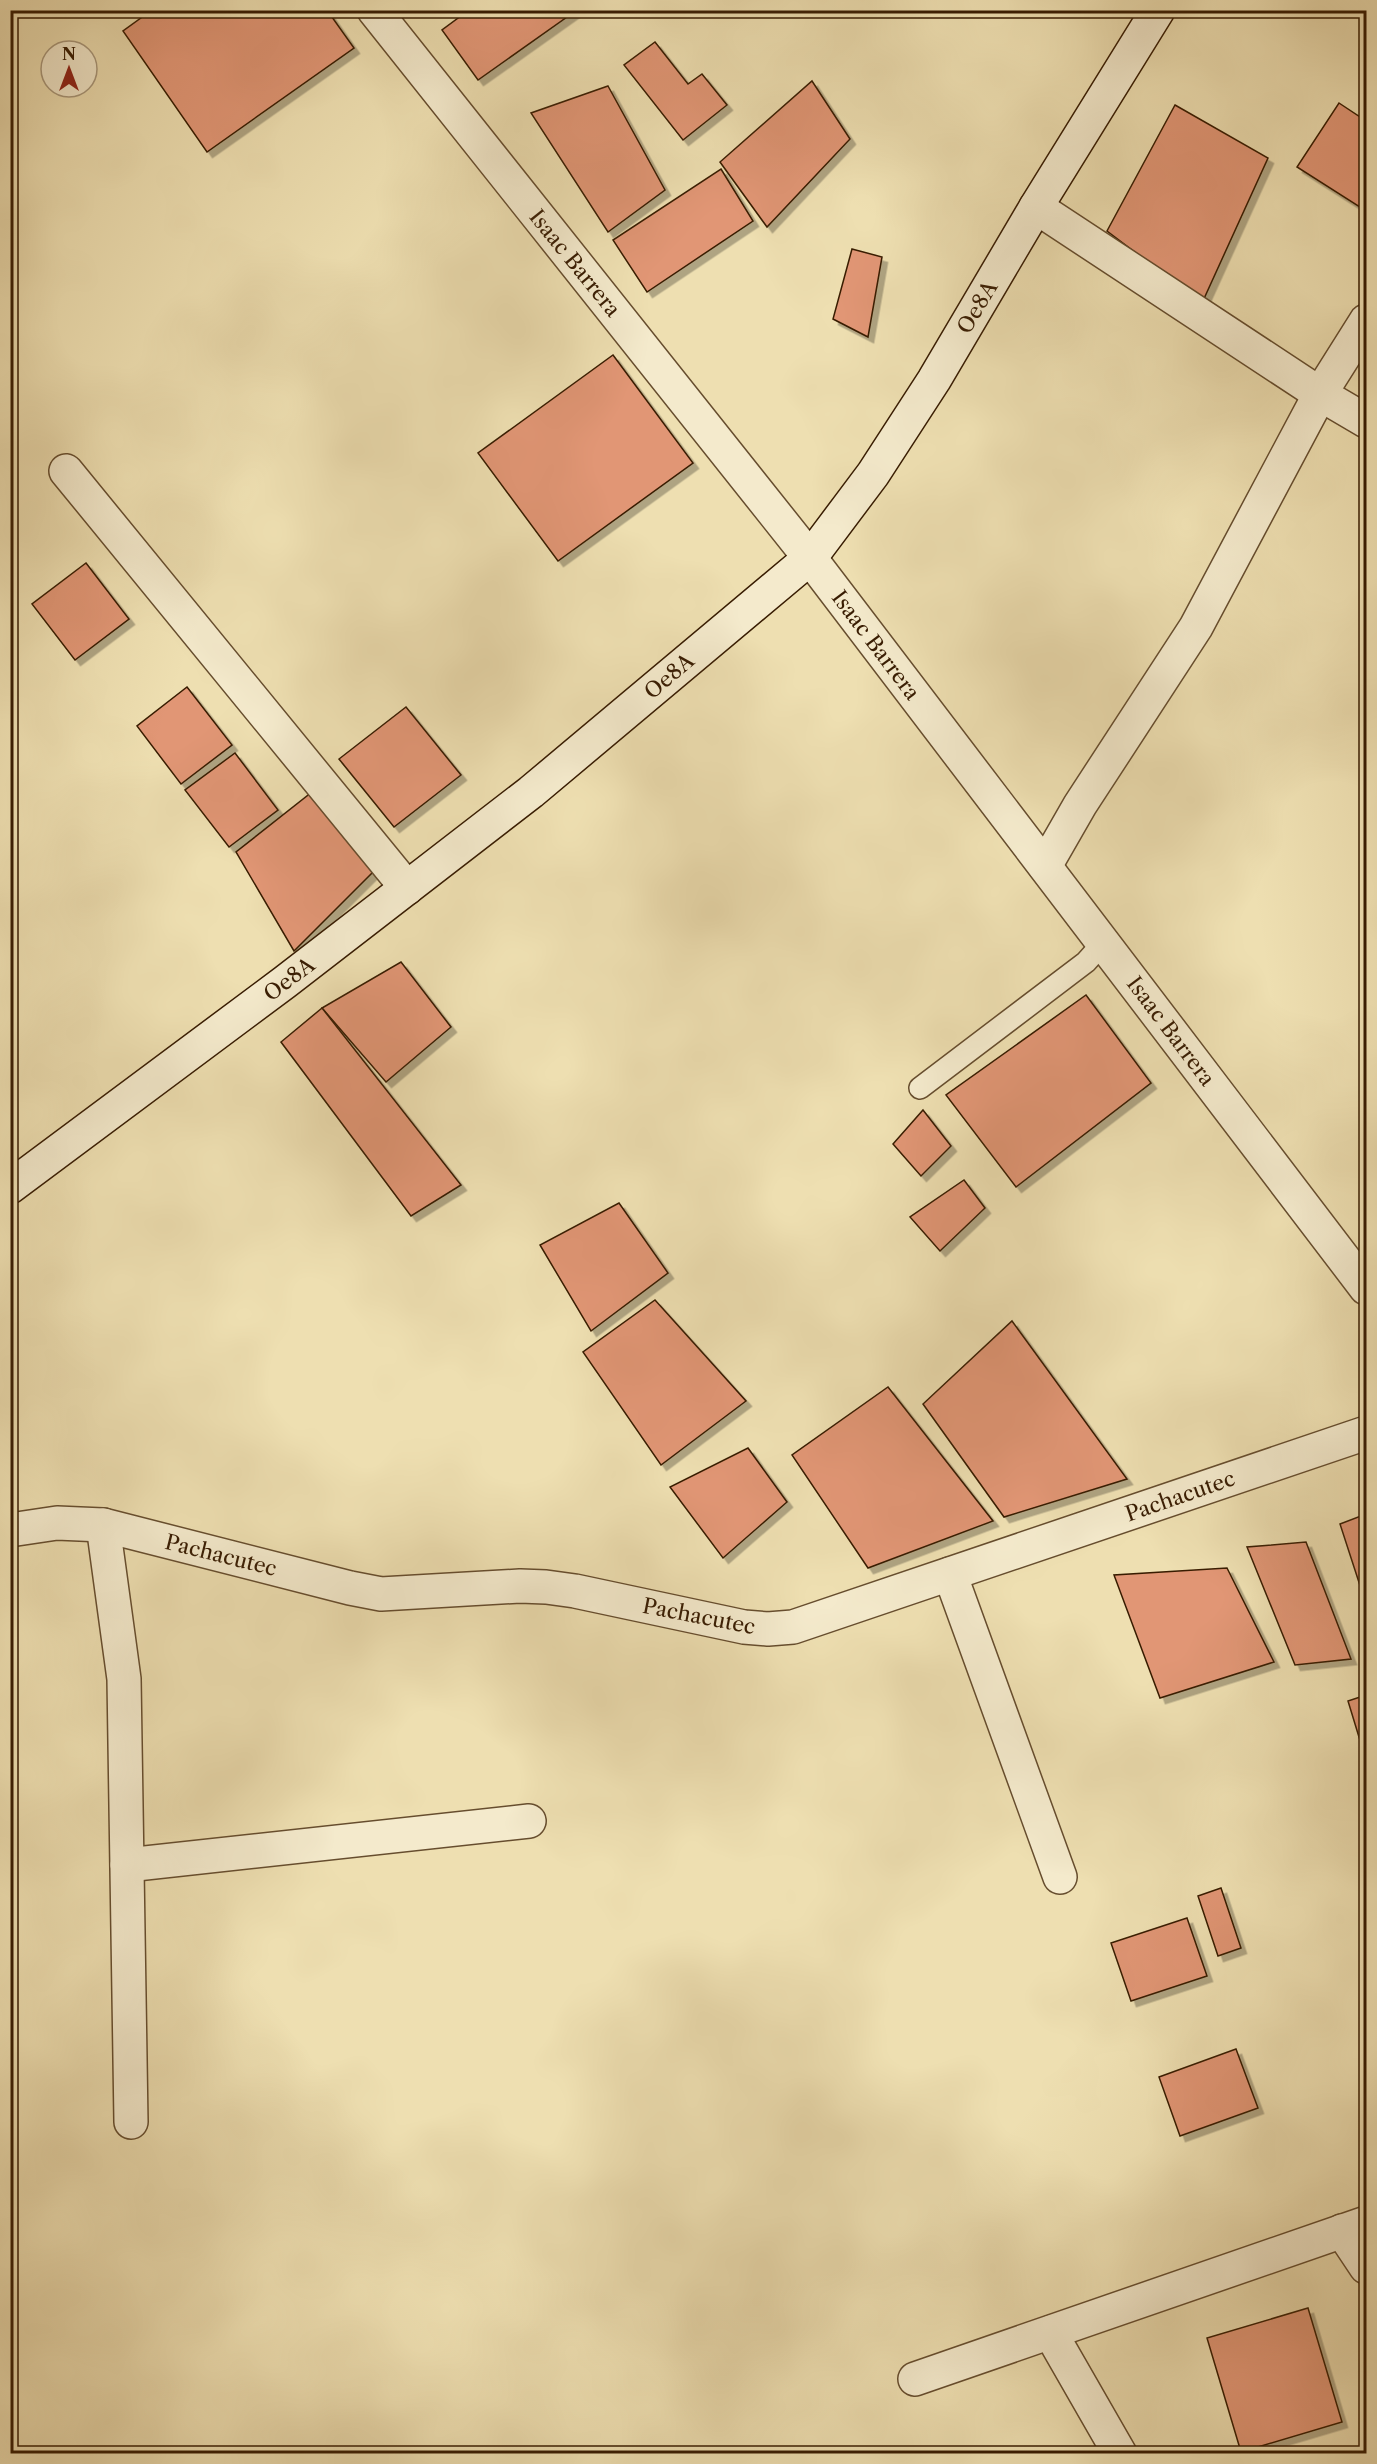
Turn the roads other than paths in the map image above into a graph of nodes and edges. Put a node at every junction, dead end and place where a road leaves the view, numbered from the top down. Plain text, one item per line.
1 (374, 10) edge
2 (1158, 10) edge
3 (1036, 207) junction
4 (1366, 321) edge
5 (1320, 394) junction
6 (1366, 421) edge
7 (66, 471) dead end
8 (810, 558) junction
9 (1045, 866) junction
10 (407, 888) junction
11 (1103, 943) junction
12 (920, 1088) dead end
13 (10, 1188) edge
14 (1366, 1288) edge
15 (1366, 1433) edge
16 (103, 1525) junction
17 (10, 1530) edge
18 (950, 1574) junction
19 (529, 1821) dead end
20 (127, 1865) junction
21 (1060, 1876) dead end
22 (131, 2122) dead end
23 (1354, 2227) edge
24 (1366, 2267) edge
25 (1052, 2332) junction
26 (915, 2379) dead end
27 (1120, 2454) edge

1 - 8 street, Isaac Barrera
2 - 3 street, Oe8A
3 - 5 street
3 - 8 street, Oe8A
4 - 5 street
5 - 6 street
5 - 9 street
7 - 10 street
8 - 9 street, Isaac Barrera
8 - 10 street, Oe8A
9 - 11 street, Isaac Barrera
10 - 13 street, Oe8A
11 - 12 lane
11 - 14 street, Isaac Barrera
15 - 18 street, Pachacutec
16 - 17 street, Pachacutec
16 - 18 street, Pachacutec
16 - 20 street
18 - 21 street
19 - 20 street
20 - 22 street
23 - 24 street
23 - 25 street
25 - 26 street
25 - 27 street

